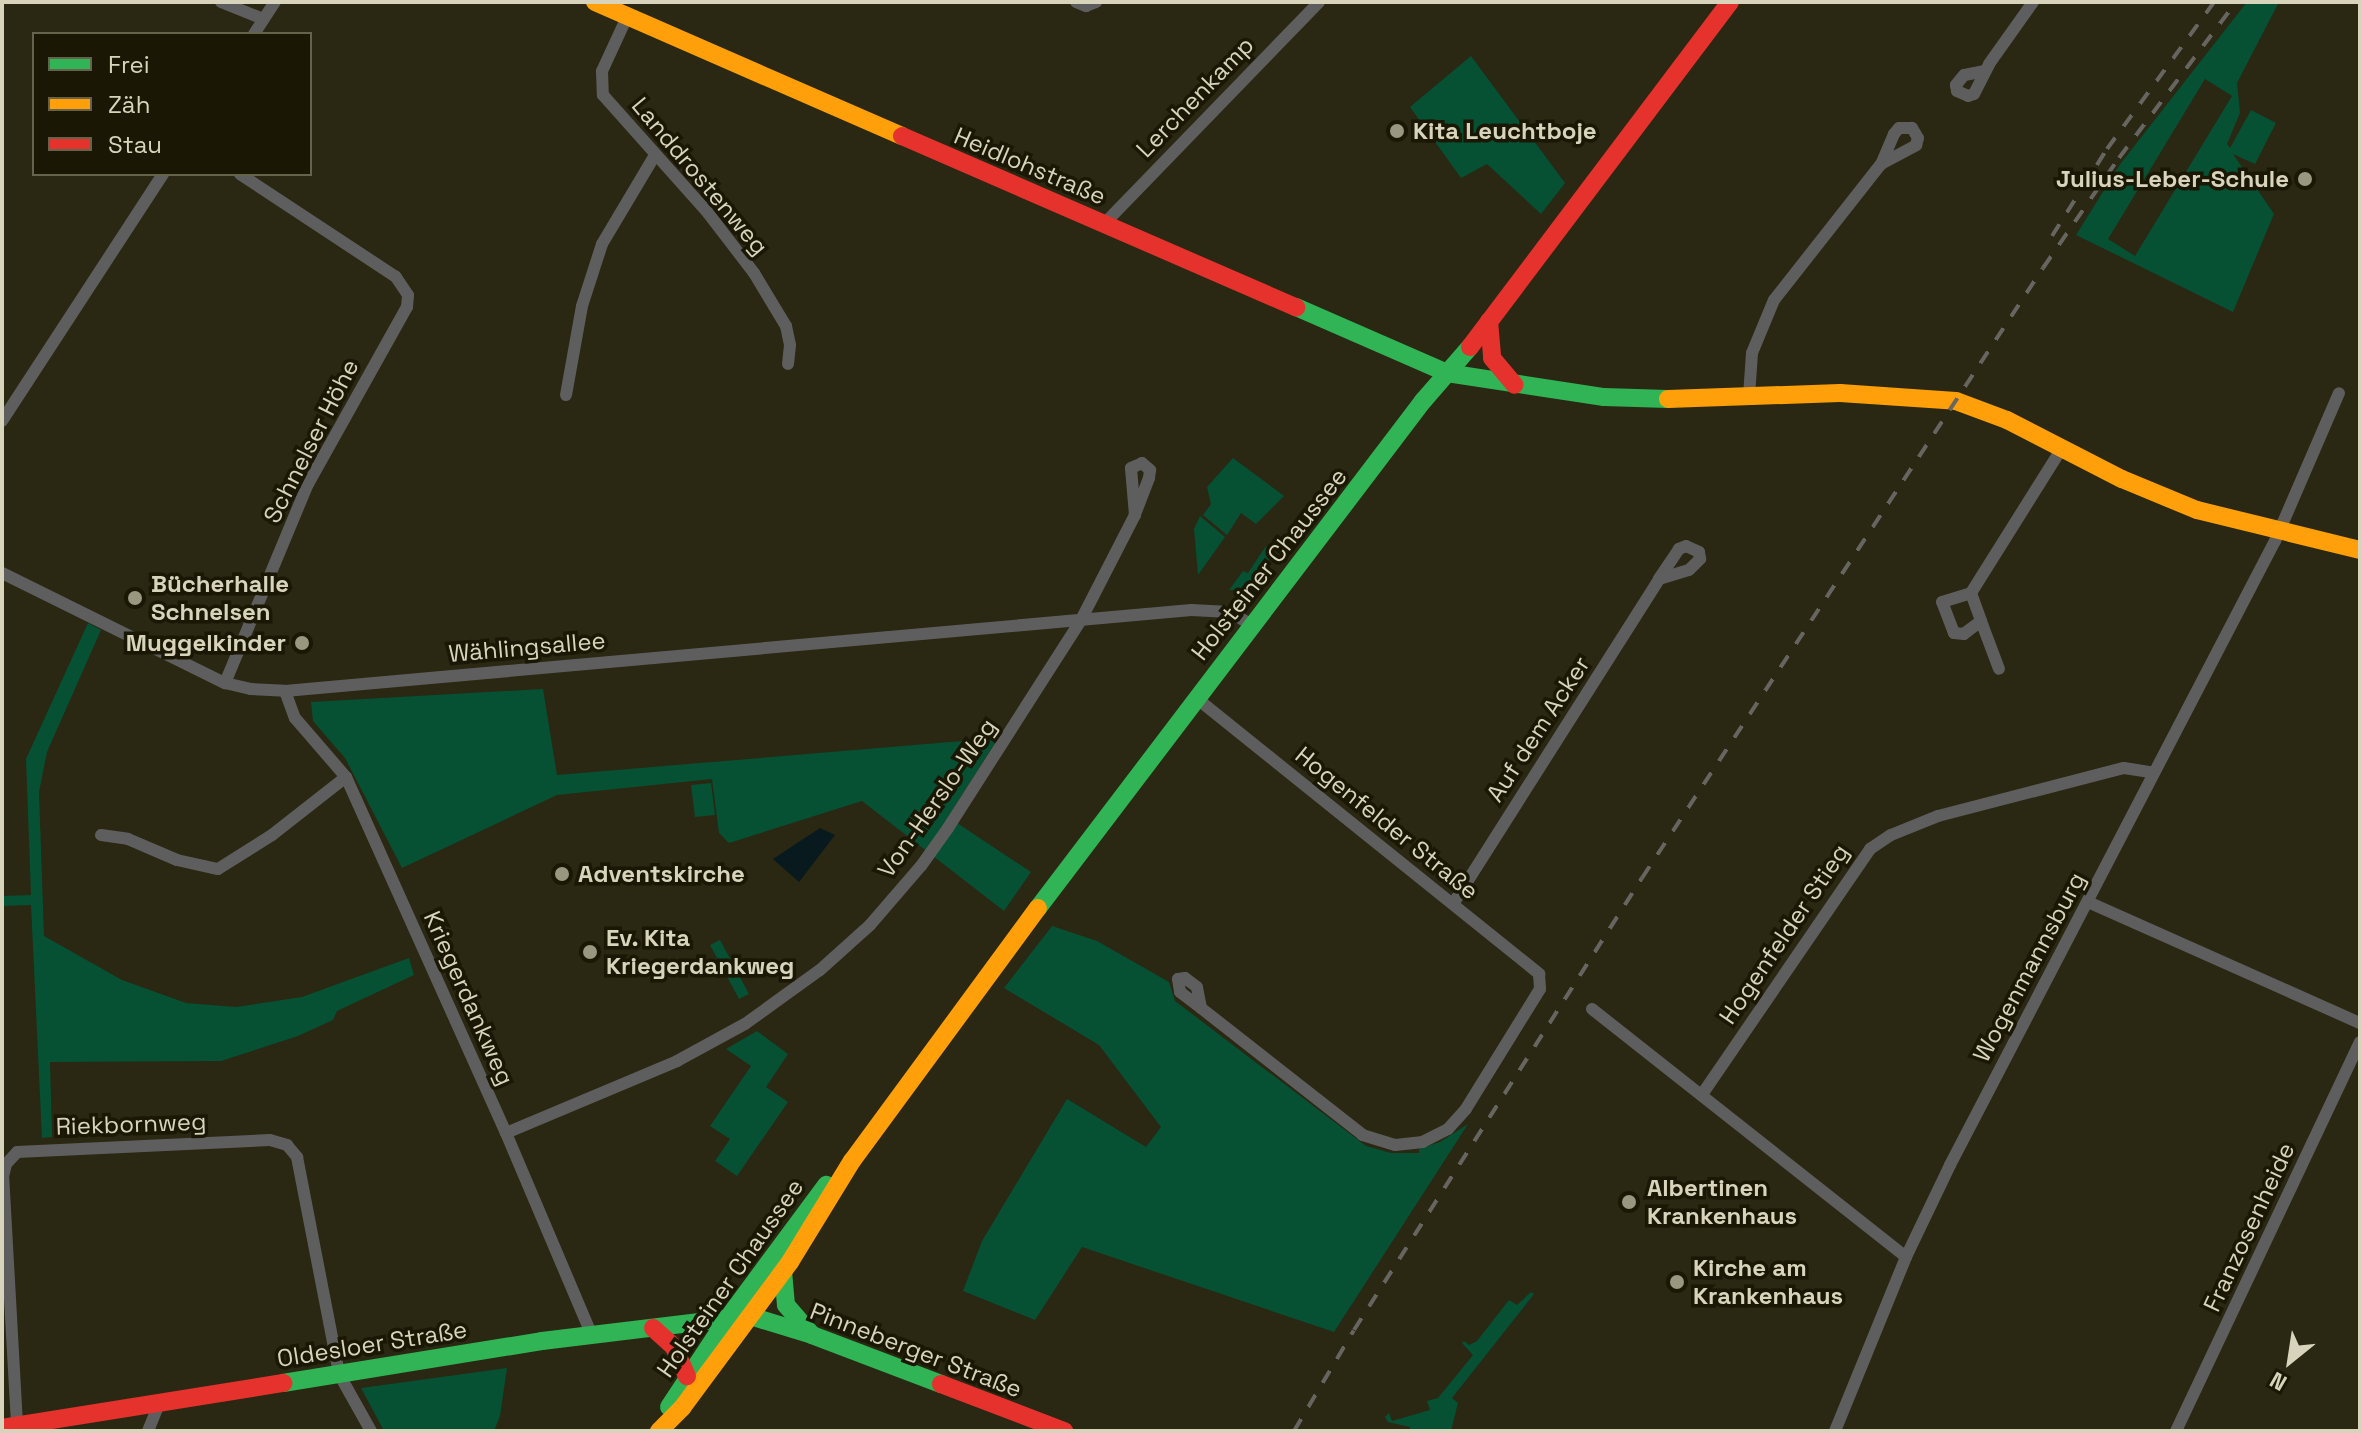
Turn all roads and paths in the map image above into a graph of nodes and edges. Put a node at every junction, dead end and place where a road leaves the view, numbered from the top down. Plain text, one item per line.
1 (221, 2) edge
2 (275, 2) edge
3 (595, 2) edge
4 (1076, 2) edge
5 (1096, 2) edge
6 (1319, 2) edge
7 (1730, 2) edge
8 (2033, 2) edge
9 (627, 17) junction
10 (263, 19) junction
11 (255, 32) edge
12 (1985, 71) dead end
13 (655, 155) junction
14 (1881, 164) dead end
15 (162, 176) edge
16 (243, 176) edge
17 (1104, 224) junction
18 (1489, 321) junction
19 (788, 364) dead end
20 (1447, 373) junction
21 (1515, 385) junction
22 (2339, 393) dead end
23 (566, 395) dead end
24 (1749, 396) junction
25 (2, 421) edge
26 (2062, 448) junction
27 (1135, 515) dead end
28 (2279, 532) junction
29 (2360, 550) edge
30 (2, 573) edge
31 (1659, 579) dead end
32 (1971, 593) junction
33 (1081, 620) junction
34 (1981, 621) junction
35 (1253, 626) junction
36 (1999, 669) dead end
37 (225, 683) junction
38 (285, 691) junction
39 (1195, 697) junction
40 (2154, 773) junction
41 (346, 777) junction
42 (101, 835) dead end
43 (2088, 902) junction
44 (1453, 904) junction
45 (1201, 1008) dead end
46 (1592, 1009) dead end
47 (2360, 1023) edge
48 (2360, 1042) edge
49 (1703, 1093) junction
50 (506, 1133) junction
51 (852, 1161) junction
52 (1906, 1257) junction
53 (783, 1271) junction
54 (750, 1316) junction
55 (727, 1319) junction
56 (653, 1328) junction
57 (812, 1335) junction
58 (592, 1336) junction
59 (339, 1374) junction
60 (687, 1376) junction
61 (160, 1402) junction
62 (10, 1426) edge
63 (148, 1431) edge
64 (371, 1431) edge
65 (657, 1431) edge
66 (1064, 1431) edge
67 (1835, 1431) edge
68 (2176, 1431) edge

1 - 10 street
2 - 10 street
3 - 9 main road, Heidlohstraße
4 - 5 street
6 - 17 street, Lerchenkamp
7 - 18 main road, Holsteiner Chaussee
8 - 12 street
9 - 13 street, Landdrostenweg
9 - 17 main road, Heidlohstraße
10 - 11 street
13 - 19 street, Landdrostenweg
13 - 23 street
14 - 24 street
15 - 25 street
16 - 37 street, Schnelser Höhe
17 - 20 main road, Heidlohstraße
18 - 20 main road, Holsteiner Chaussee
18 - 21 main road
20 - 21 main road, Heidlohstraße
20 - 35 main road, Holsteiner Chaussee
21 - 24 main road, Heidlohstraße
22 - 28 street, Wogenmannsburg
24 - 26 main road, Heidlohstraße
26 - 28 main road, Heidlohstraße
26 - 32 street
27 - 33 street
28 - 29 main road, Heidlohstraße
28 - 40 street, Wogenmannsburg
30 - 37 street, Wählingsallee
31 - 44 street, Auf dem Acker
32 - 34 street
32 - 34 street
33 - 35 street, Wählingsallee
33 - 38 street, Wählingsallee
33 - 50 street, Von-Herslo-Weg
34 - 36 street
35 - 39 main road, Holsteiner Chaussee
37 - 38 street, Wählingsallee
38 - 41 street, Kriegerdankweg
39 - 44 street, Hogenfelder Straße
39 - 51 main road, Holsteiner Chaussee
40 - 43 street, Wogenmannsburg
40 - 49 street, Hogenfelder Stieg
41 - 42 street
41 - 50 street, Kriegerdankweg
43 - 47 street
43 - 52 street, Wogenmannsburg
44 - 45 street, Hogenfelder Straße
46 - 49 street
48 - 68 street, Franzosenheide
49 - 52 street
50 - 58 street, Kriegerdankweg
51 - 53 main road, Holsteiner Chaussee
51 - 55 main road, Holsteiner Chaussee
52 - 67 street, Wogenmannsburg
53 - 54 main road, Holsteiner Chaussee
53 - 57 main road
54 - 55 main road, Oldesloer Straße
54 - 57 main road, Pinneberger Straße
54 - 65 main road, Holsteiner Chaussee
55 - 56 main road, Oldesloer Straße
55 - 60 main road, Holsteiner Chaussee
56 - 58 main road, Oldesloer Straße
56 - 60 main road
57 - 66 main road, Pinneberger Straße
58 - 59 main road, Oldesloer Straße
59 - 61 main road, Oldesloer Straße
59 - 62 street, Riekbornweg
59 - 64 street
60 - 65 main road, Holsteiner Chaussee
61 - 62 main road, Oldesloer Straße
61 - 63 street

